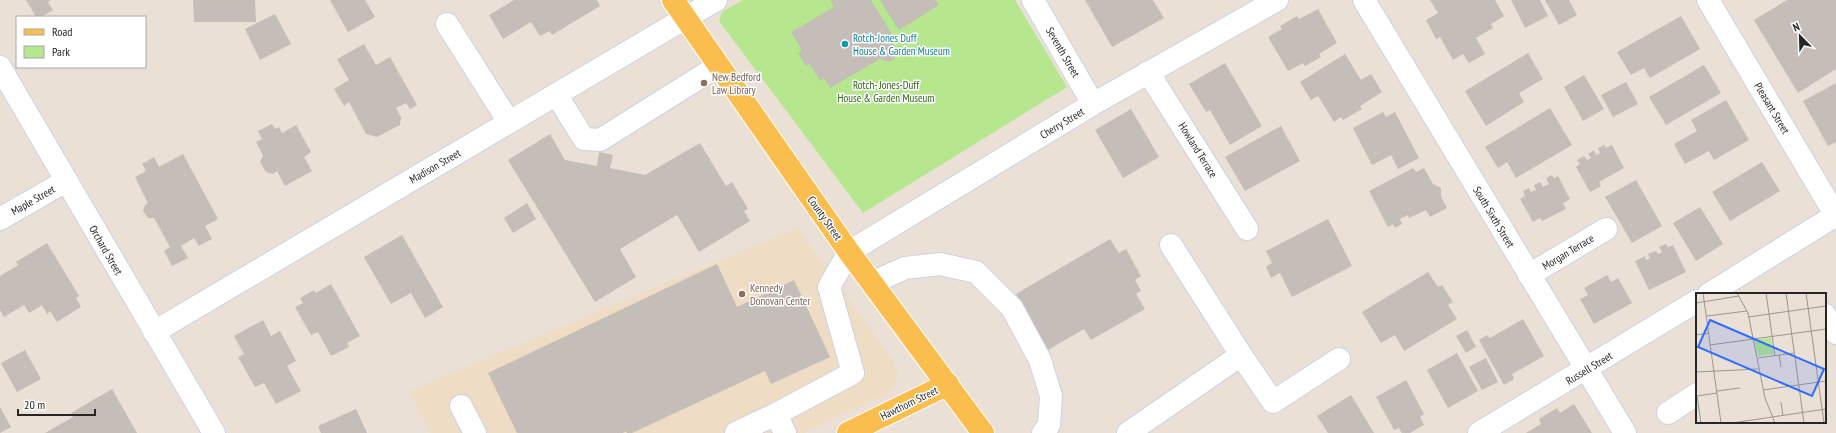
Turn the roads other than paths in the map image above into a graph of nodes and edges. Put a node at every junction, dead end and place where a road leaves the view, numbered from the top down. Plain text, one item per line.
1 (673, 0) edge
2 (716, 0) edge
3 (1033, 0) edge
4 (1277, 0) edge
5 (1364, 0) edge
6 (1708, 0) edge
7 (685, 18) junction
8 (447, 24) dead end
9 (718, 66) junction
10 (0, 67) edge
11 (1148, 72) junction
12 (556, 94) junction
13 (1093, 104) junction
14 (509, 122) junction
15 (66, 181) junction
16 (1836, 216) edge
17 (0, 219) edge
18 (1247, 229) dead end
19 (1606, 229) dead end
20 (1171, 246) dead end
21 (850, 252) junction
22 (1529, 274) junction
23 (872, 283) junction
24 (1711, 293) edge
25 (1696, 302) edge
26 (1826, 317) edge
27 (154, 332) junction
28 (1836, 334) edge
29 (1241, 355) junction
30 (1339, 359) dead end
31 (1586, 370) junction
32 (948, 384) junction
33 (1696, 395) edge
34 (461, 406) dead end
35 (1668, 413) dead end
36 (780, 424) edge
37 (214, 433) edge
38 (475, 433) edge
39 (736, 433) edge
40 (848, 433) edge
41 (983, 433) edge
42 (1042, 433) edge
43 (1128, 433) edge
44 (1480, 433) edge
45 (1625, 433) edge

1 - 7 main road, County Street
2 - 7 street, Madison Street
3 - 13 street, Seventh Street
4 - 11 street, Cherry Street
5 - 22 street, South Sixth Street
6 - 16 street, Pleasant Street
7 - 9 main road, County Street
7 - 12 street, Madison Street
8 - 14 street
9 - 12 street
9 - 21 main road, County Street
10 - 15 street, Orchard Street
11 - 13 street, Cherry Street
11 - 18 street, Howland Terrace
12 - 14 street, Madison Street
13 - 21 street, Cherry Street
14 - 27 street, Madison Street
15 - 17 street, Maple Street
15 - 27 street, Orchard Street
16 - 24 street
19 - 22 street, Morgan Terrace
20 - 29 street
21 - 23 main road, County Street
21 - 36 street
22 - 31 street, South Sixth Street
23 - 32 main road, County Street
23 - 42 street
25 - 31 street, Russell Street
26 - 28 street
27 - 37 street, Orchard Street
29 - 30 street
29 - 43 street
31 - 44 street, Russell Street
31 - 45 street, South Sixth Street
32 - 40 main road, Hawthorn Street
32 - 41 main road, County Street
33 - 35 street
34 - 38 street
36 - 39 street

